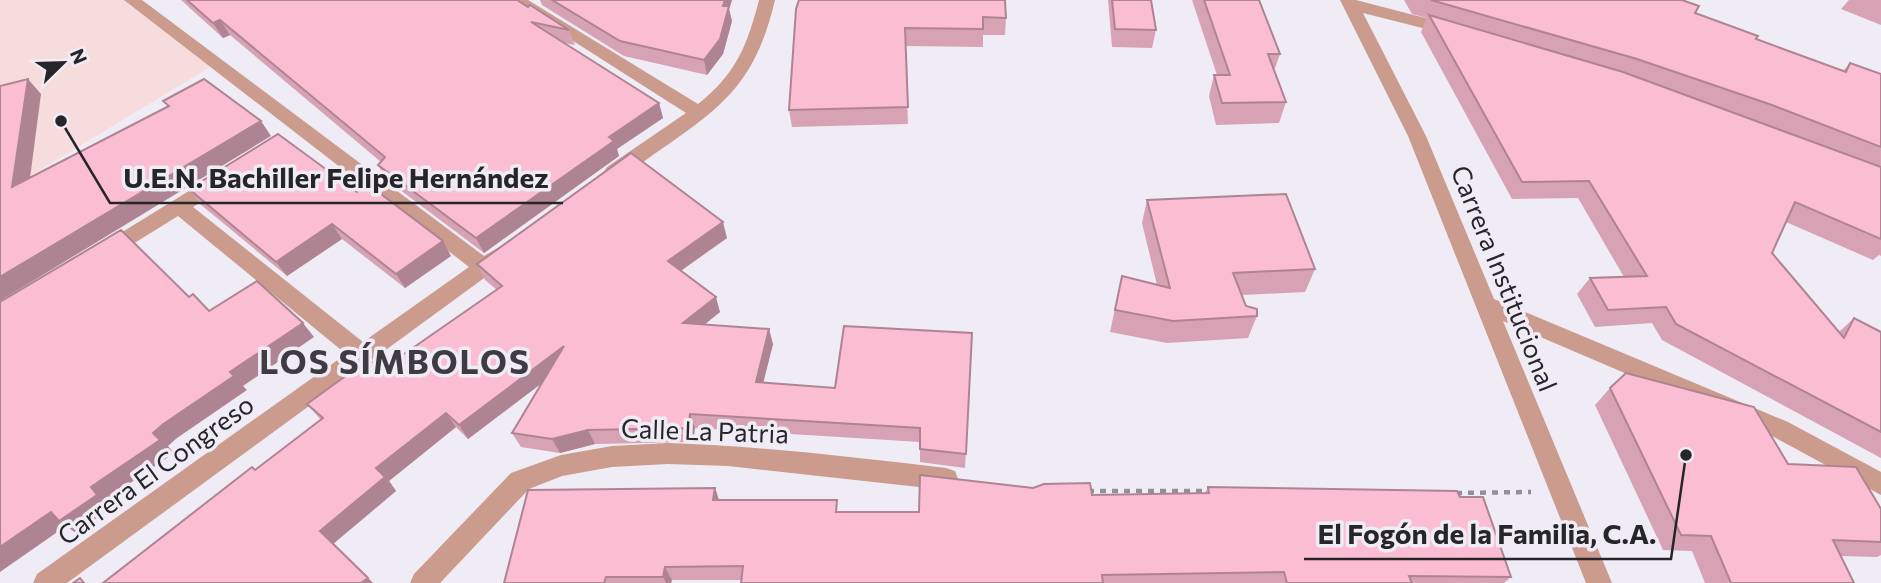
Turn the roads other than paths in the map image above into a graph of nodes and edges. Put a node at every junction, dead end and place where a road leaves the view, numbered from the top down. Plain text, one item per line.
1 (132, 0) edge
2 (517, 0) edge
3 (767, 0) edge
4 (1349, 3) edge
5 (1470, 36) edge
6 (697, 112) junction
7 (302, 130) junction
8 (280, 144) edge
9 (235, 172) edge
10 (597, 184) edge
11 (179, 206) junction
12 (515, 244) edge
13 (90, 261) edge
14 (484, 267) junction
15 (1486, 305) junction
16 (362, 354) junction
17 (965, 481) edge
18 (1881, 484) edge
19 (46, 583) edge
20 (424, 583) edge
21 (1599, 583) edge

1 - 7 street
2 - 6 street
3 - 6 street
4 - 5 street
4 - 15 street, Carrera Institucional
6 - 10 street
7 - 8 street
7 - 14 street
9 - 11 street
11 - 13 street
11 - 16 street
12 - 14 street, Carrera El Congreso
14 - 16 street, Carrera El Congreso
15 - 18 street
15 - 21 street, Carrera Institucional
16 - 19 street, Carrera El Congreso
17 - 20 street, Calle La Patria

